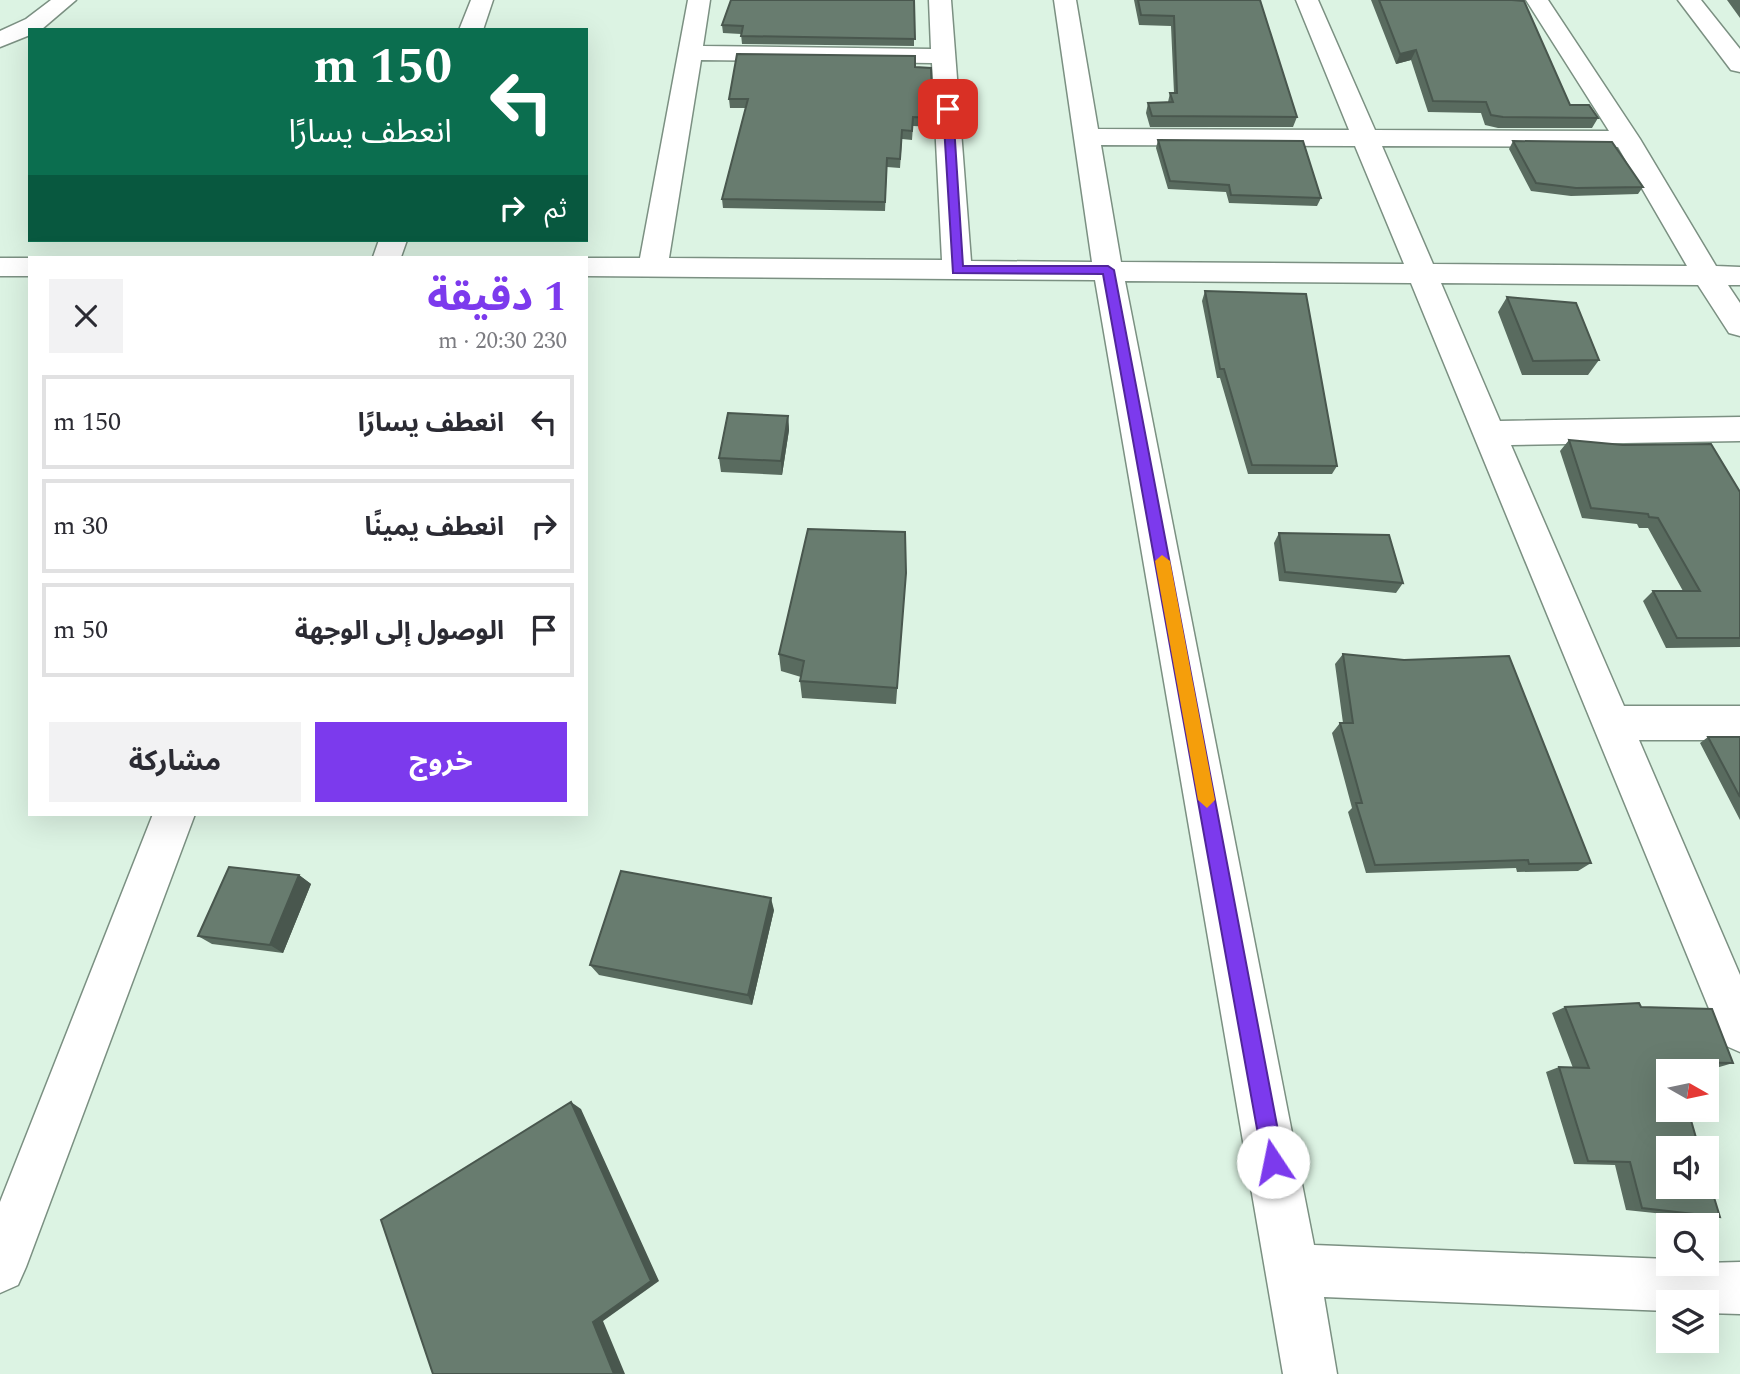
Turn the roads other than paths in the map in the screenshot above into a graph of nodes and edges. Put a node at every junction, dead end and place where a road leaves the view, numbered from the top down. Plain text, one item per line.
1 (65, 0) edge
2 (482, 0) edge
3 (699, 0) edge
4 (940, 0) edge
5 (1065, 0) edge
6 (1307, 0) edge
7 (1537, 0) edge
8 (1689, 0) edge
9 (472, 28) edge
10 (0, 40) edge
11 (691, 53) junction
12 (945, 55) junction
13 (1738, 61) edge
14 (1085, 138) junction
15 (1367, 138) junction
16 (1627, 139) junction
17 (0, 267) edge
18 (28, 267) edge
19 (588, 267) edge
20 (653, 267) junction
21 (957, 270) junction
22 (1108, 270) junction
23 (1421, 273) junction
24 (1707, 276) junction
25 (1740, 276) edge
26 (1740, 326) edge
27 (1740, 429) edge
28 (1490, 433) junction
29 (1610, 723) junction
30 (1740, 723) edge
31 (173, 816) edge
32 (1740, 1029) edge
33 (0, 1267) edge
34 (1293, 1270) junction
35 (1740, 1288) edge
36 (1310, 1374) edge

1 - 10 street
2 - 9 street
3 - 11 street
4 - 12 street
5 - 14 street
6 - 15 street
7 - 16 street
8 - 13 street
11 - 12 street
11 - 20 street
12 - 21 street
14 - 15 street
14 - 22 street
15 - 16 street
15 - 23 street
16 - 24 street
17 - 18 street
19 - 20 street
20 - 21 street
21 - 22 street
22 - 23 street
22 - 34 street
23 - 24 street
23 - 28 street
24 - 25 street
24 - 26 street
27 - 28 street
28 - 29 street
29 - 30 street
29 - 32 street
31 - 33 street
34 - 35 street
34 - 36 street

